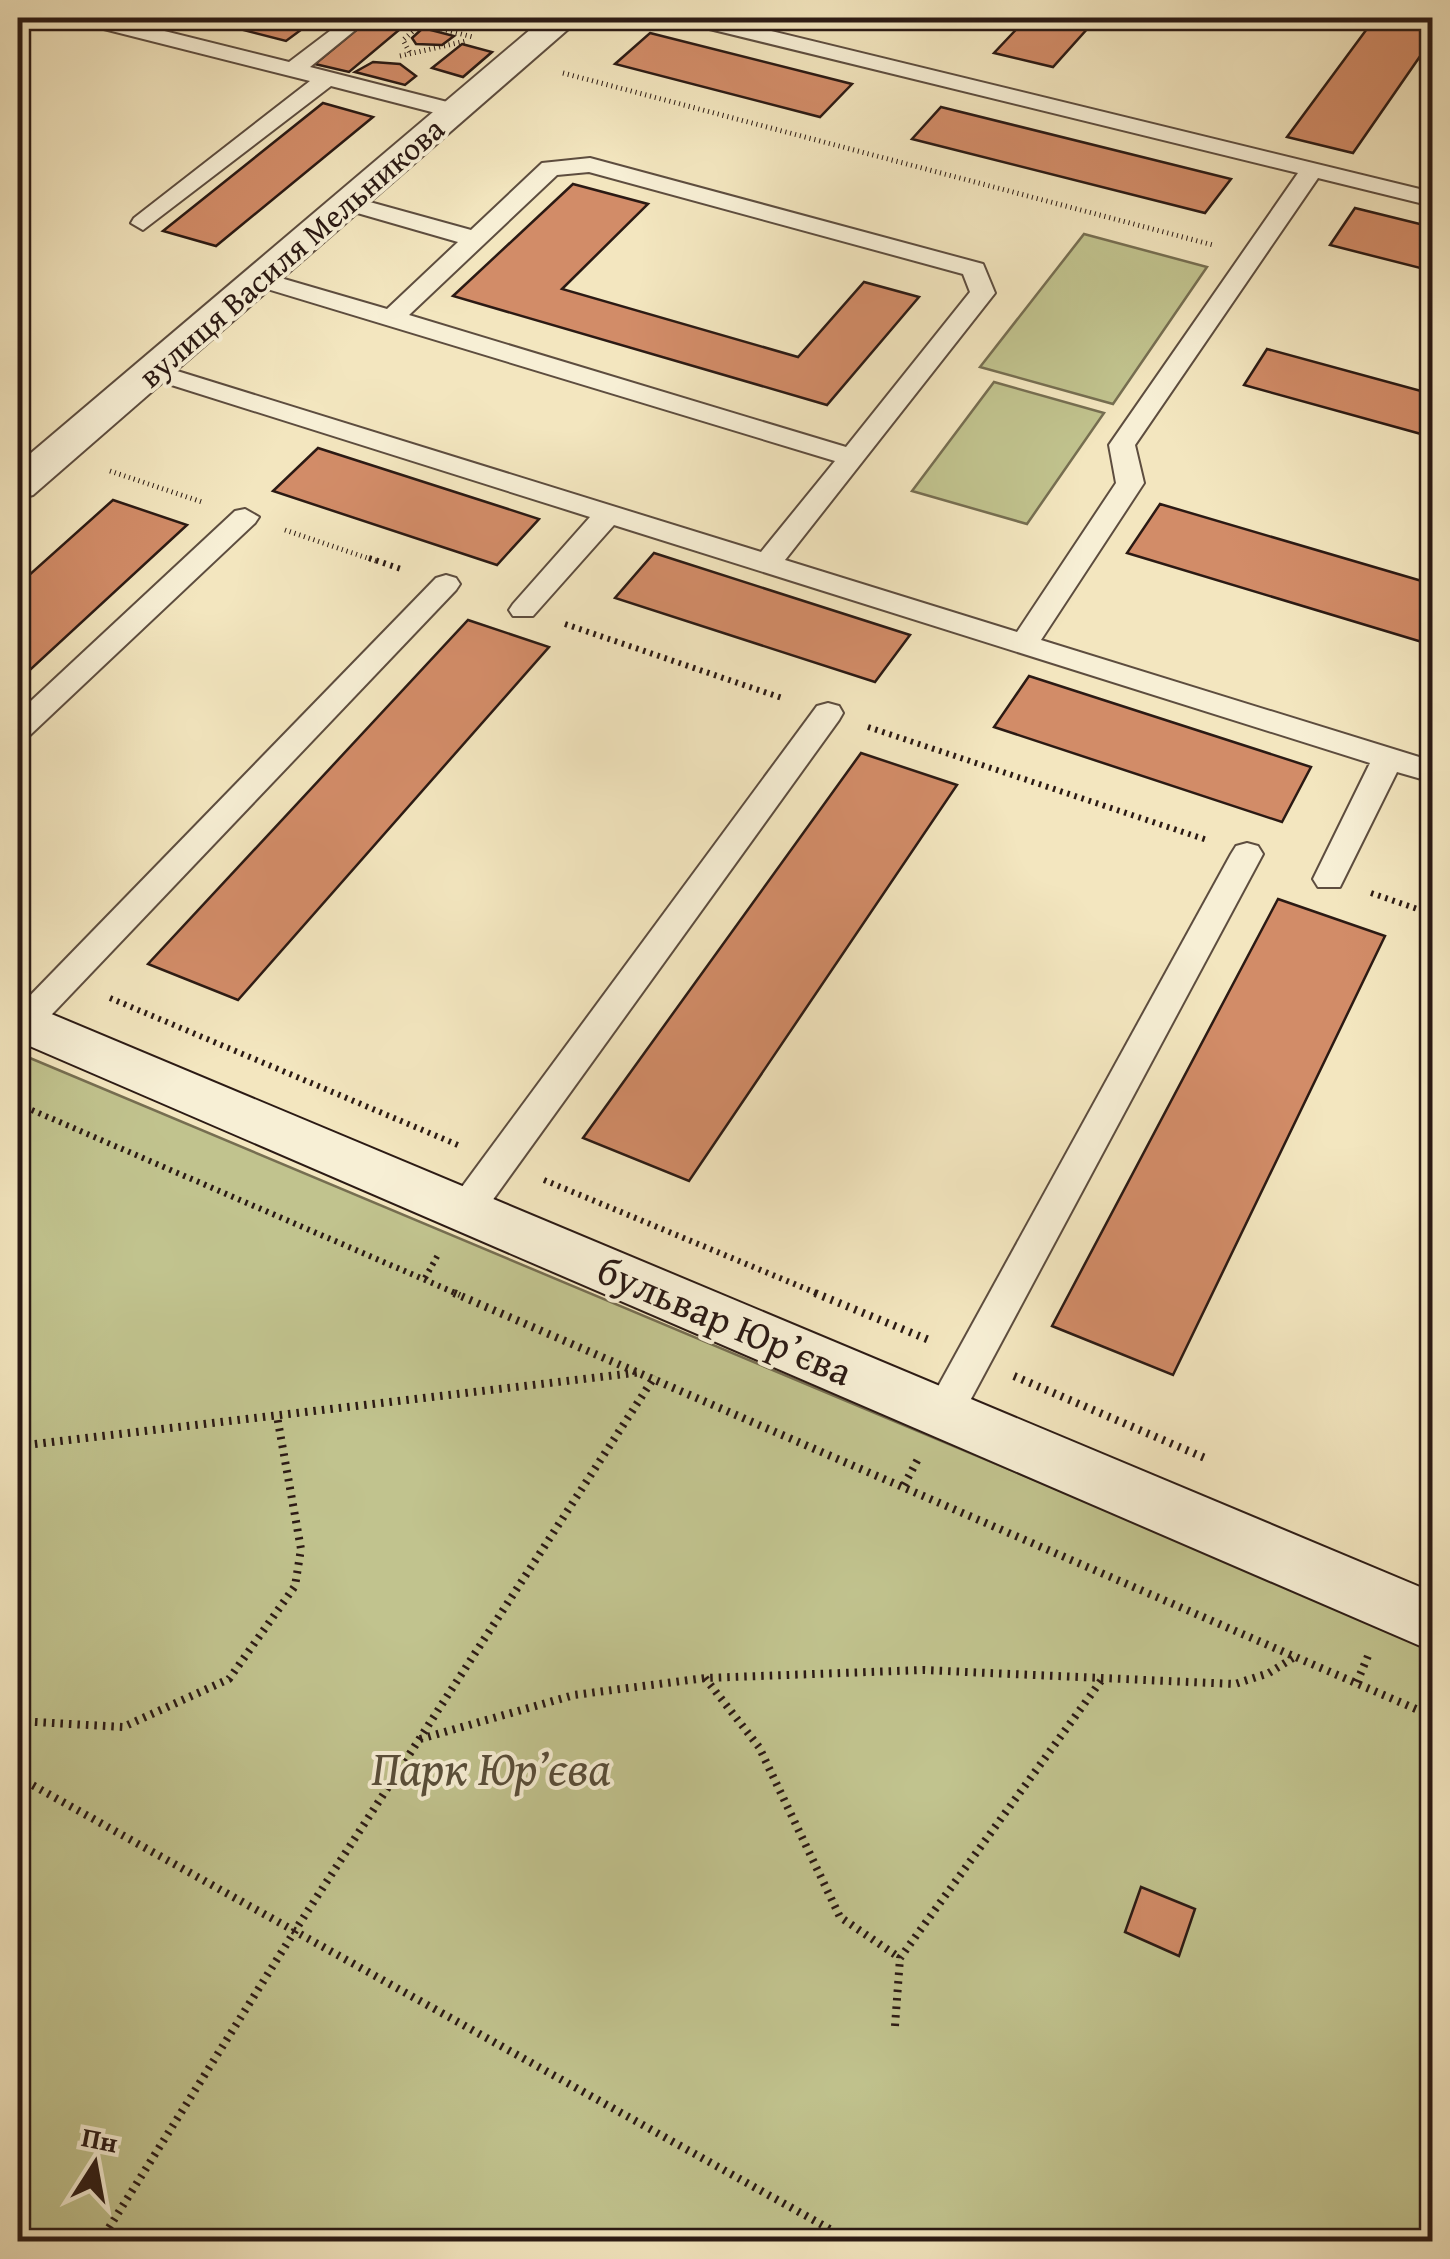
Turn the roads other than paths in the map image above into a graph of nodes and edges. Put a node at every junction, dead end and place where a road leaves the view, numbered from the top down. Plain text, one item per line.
1 (88, 18) edge
2 (360, 18) edge
3 (564, 18) edge
4 (693, 18) edge
5 (295, 68) junction
6 (329, 77) junction
7 (456, 111) junction
8 (1313, 169) junction
9 (1432, 198) edge
10 (348, 203) junction
11 (143, 223) dead end
12 (476, 239) junction
13 (260, 278) junction
14 (392, 318) junction
15 (152, 371) junction
16 (851, 458) junction
17 (18, 486) edge
18 (609, 513) junction
19 (245, 517) road end
20 (767, 563) junction
21 (446, 584) road end
22 (523, 610) road end
23 (1024, 643) junction
24 (828, 713) road end
25 (18, 729) edge
26 (1388, 758) junction
27 (1432, 772) edge
28 (1246, 854) road end
29 (1329, 880) road end
30 (21, 1021) edge
31 (466, 1208) junction
32 (943, 1414) junction
33 (1432, 1622) edge

1 - 5 lane
2 - 5 lane
3 - 7 street, вулиця Василя Мельникова
4 - 8 lane
5 - 6 lane
6 - 7 lane
6 - 11 lane
7 - 10 street, вулиця Василя Мельникова
8 - 9 lane
8 - 23 lane
10 - 12 lane
10 - 13 street, вулиця Василя Мельникова
12 - 14 lane
12 - 16 lane
13 - 14 lane
13 - 15 street, вулиця Василя Мельникова
14 - 16 lane
15 - 17 street, вулиця Василя Мельникова
15 - 18 lane
16 - 20 lane
18 - 20 lane
18 - 22 lane
19 - 25 lane
20 - 23 lane
21 - 30 lane
23 - 26 lane
24 - 31 lane
26 - 27 lane
26 - 29 lane
28 - 32 lane
30 - 31 street, бульвар Юрʼєва
31 - 32 street, бульвар Юрʼєва
32 - 33 street, бульвар Юрʼєва

